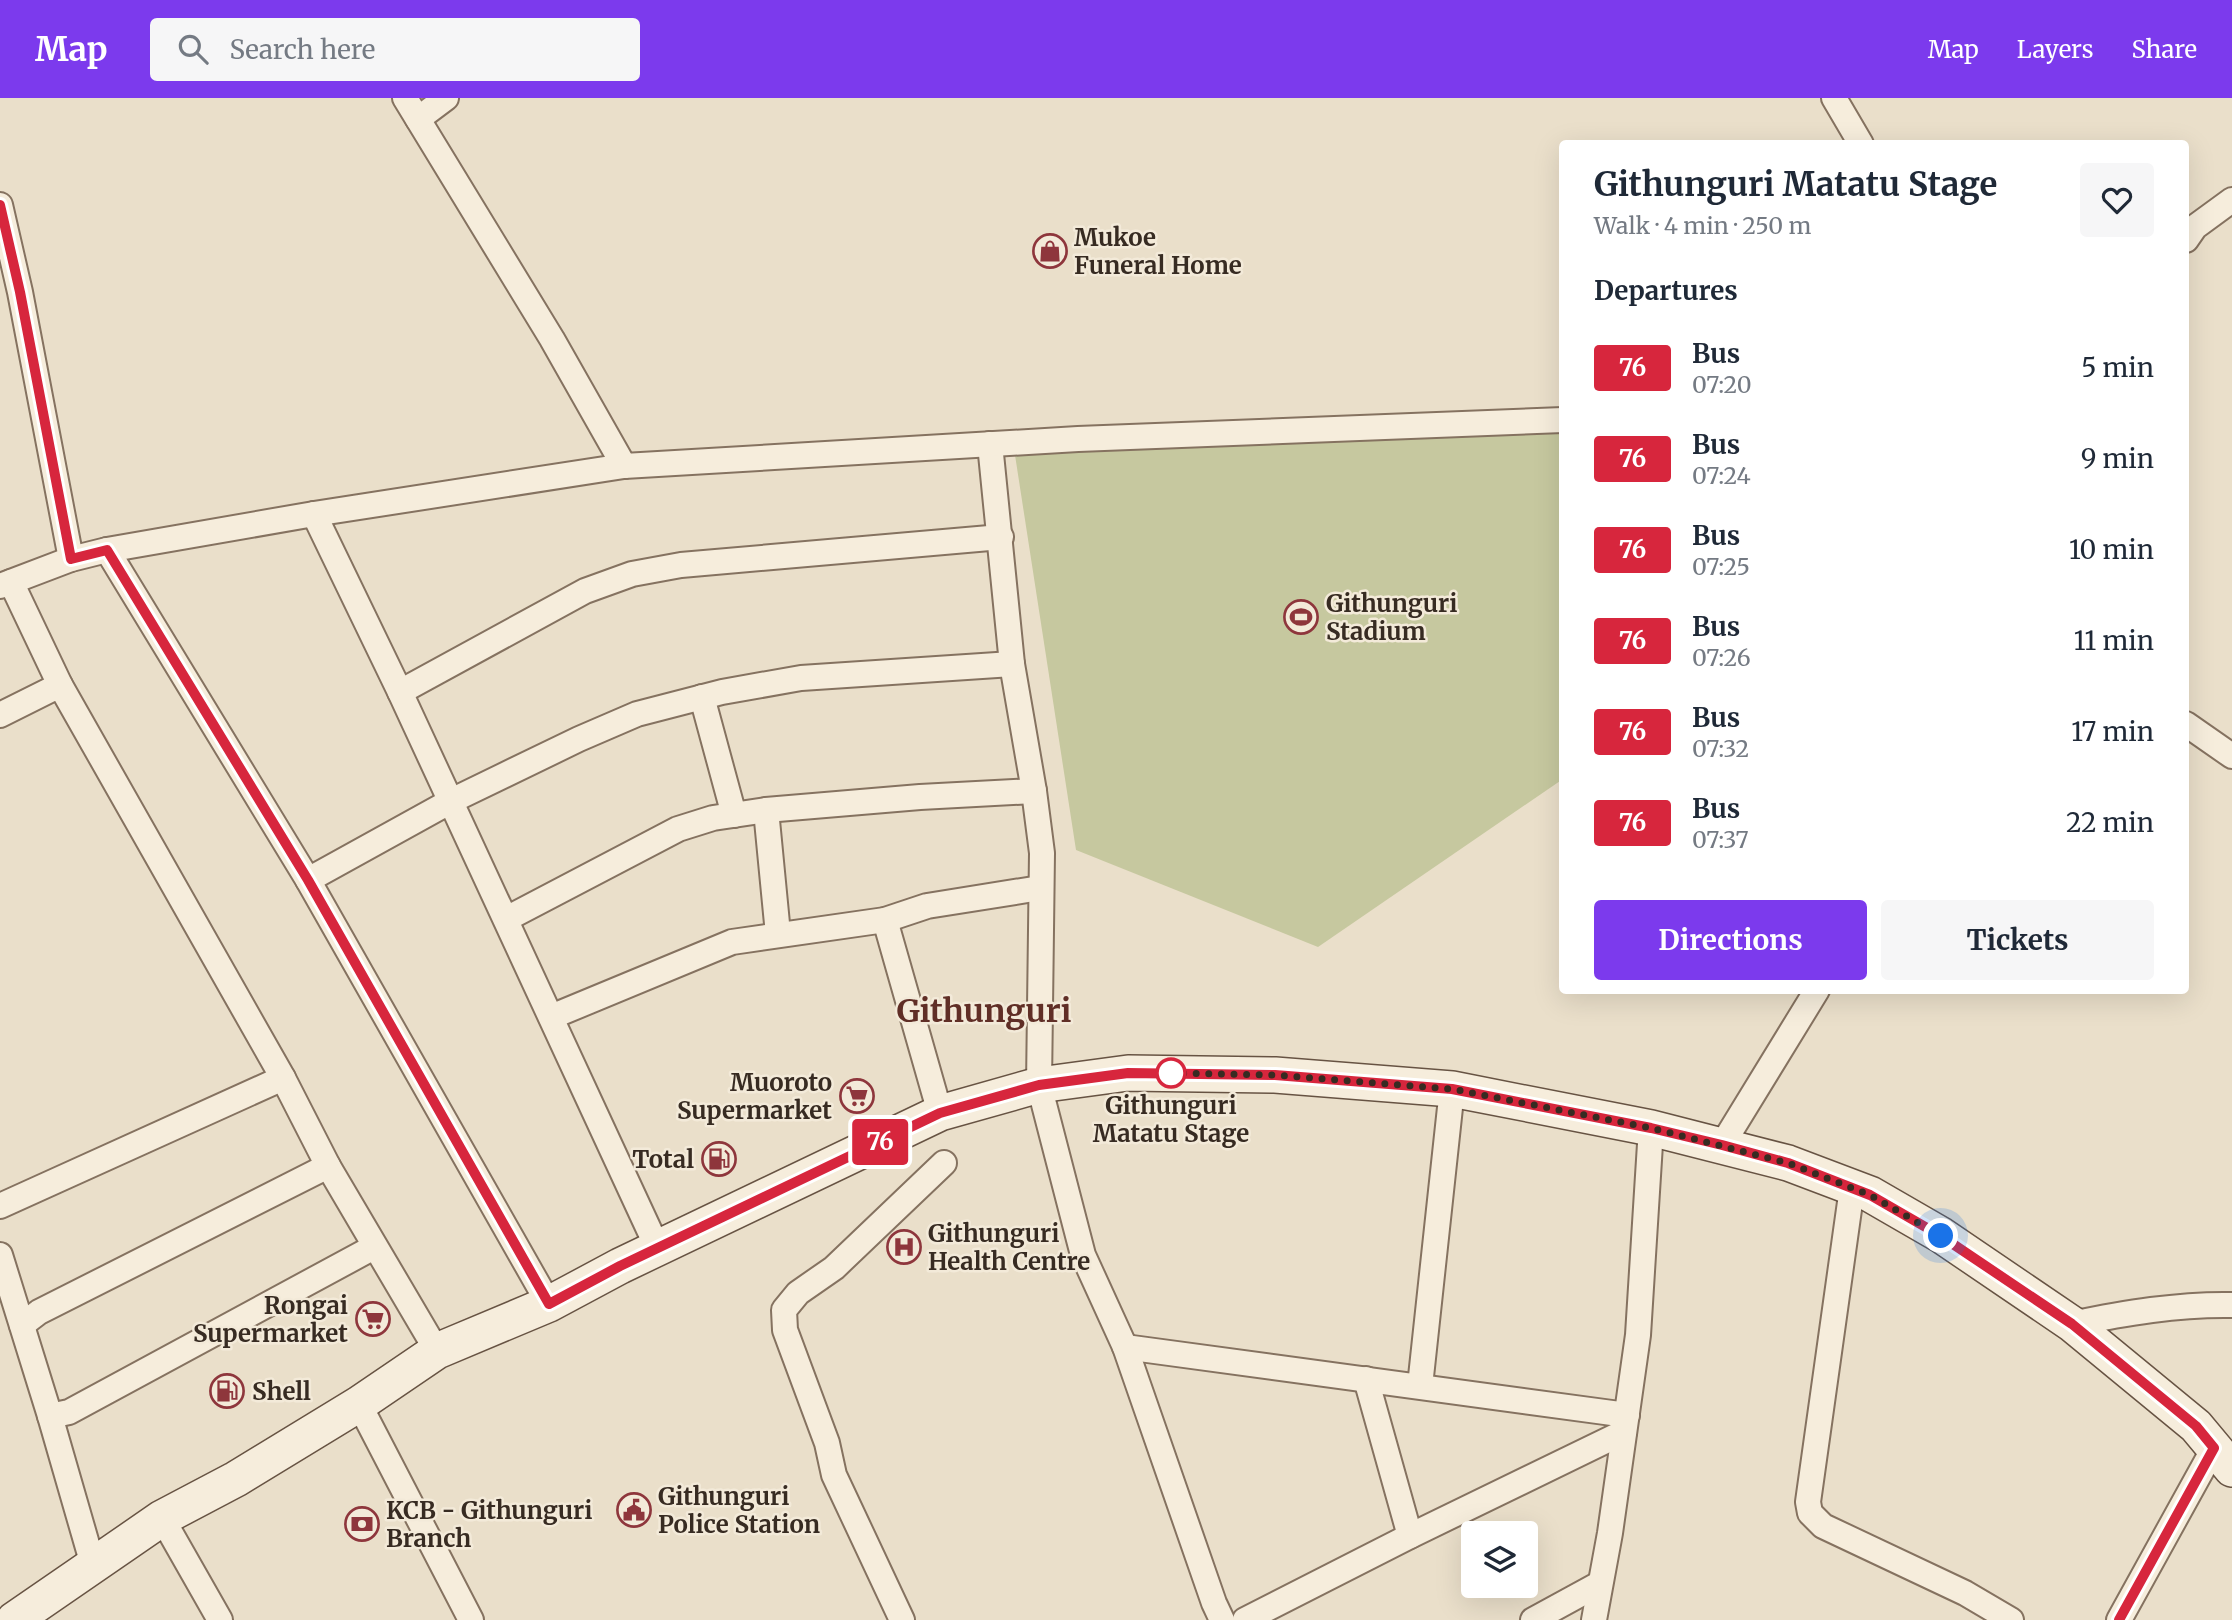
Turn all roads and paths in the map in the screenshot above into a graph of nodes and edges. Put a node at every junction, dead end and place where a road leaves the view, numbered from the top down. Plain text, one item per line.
1 (405, 98) edge
2 (446, 98) edge
3 (1834, 98) edge
4 (418, 119) junction
5 (1859, 140) edge
6 (2232, 200) edge
7 (0, 205) edge
8 (2189, 236) edge
9 (1559, 420) edge
10 (990, 444) junction
11 (624, 466) junction
12 (314, 514) junction
13 (1001, 537) junction
14 (107, 550) junction
15 (71, 559) junction
16 (5, 584) edge
17 (1012, 664) junction
18 (60, 685) junction
19 (400, 692) junction
20 (702, 697) junction
21 (0, 715) edge
22 (2189, 726) edge
23 (2232, 756) edge
24 (1034, 791) junction
25 (451, 801) junction
26 (766, 810) junction
27 (734, 815) junction
28 (308, 880) junction
29 (1040, 888) junction
30 (506, 919) junction
31 (885, 920) junction
32 (778, 934) junction
33 (1815, 994) edge
34 (551, 1017) junction
35 (283, 1078) junction
36 (1039, 1085) junction
37 (1452, 1089) junction
38 (940, 1113) junction
39 (1651, 1128) junction
40 (1722, 1145) junction
41 (944, 1163) dead end
42 (328, 1166) junction
43 (1852, 1188) junction
44 (0, 1206) edge
45 (374, 1247) junction
46 (658, 1249) junction
47 (0, 1255) edge
48 (549, 1304) junction
49 (2232, 1305) edge
50 (2072, 1324) junction
51 (22, 1325) junction
52 (1125, 1348) junction
53 (437, 1351) junction
54 (1366, 1379) junction
55 (1420, 1386) junction
56 (359, 1404) junction
57 (50, 1416) junction
58 (1626, 1424) junction
59 (2223, 1459) edge
60 (162, 1518) junction
61 (1410, 1536) junction
62 (93, 1565) junction
63 (1600, 1584) junction
64 (1272, 1614) edge
65 (14, 1620) edge
66 (220, 1620) edge
67 (471, 1620) edge
68 (902, 1620) edge
69 (1222, 1620) edge
70 (1245, 1620) edge
71 (1533, 1620) edge
72 (1594, 1620) edge
73 (2011, 1620) edge
74 (2119, 1620) edge

1 - 4 street
2 - 4 street
3 - 5 street
4 - 11 street
6 - 8 street
7 - 15 street
9 - 10 street
10 - 11 street
10 - 13 street
11 - 12 street
12 - 14 street
12 - 19 street
13 - 17 street
13 - 19 street
14 - 15 street
14 - 28 street
15 - 16 street
16 - 18 street
17 - 20 street
17 - 24 street
18 - 21 street
18 - 35 street
19 - 25 street
20 - 25 street
20 - 27 street
22 - 23 street
24 - 26 street
24 - 29 street
25 - 28 street
25 - 30 street
26 - 27 street
26 - 32 street
27 - 30 street
28 - 48 street
29 - 31 street
29 - 36 street
30 - 34 street
31 - 32 street
31 - 38 street
32 - 34 street
33 - 40 street
34 - 46 street
35 - 42 street
35 - 44 street
36 - 37 main road
36 - 38 main road
36 - 52 street
37 - 39 main road
37 - 55 street
38 - 46 main road
39 - 40 main road
39 - 58 street
40 - 43 main road
41 - 68 street
42 - 45 street
42 - 51 street
43 - 50 main road
43 - 73 street
45 - 53 street
45 - 57 street
46 - 48 main road
47 - 51 street
48 - 53 main road
49 - 50 street
50 - 59 main road
51 - 57 street
52 - 54 street
52 - 69 street
53 - 56 main road
54 - 55 street
54 - 61 street
55 - 58 street
56 - 60 main road
56 - 67 street
57 - 62 street
58 - 61 street
58 - 63 street
59 - 74 street
60 - 62 main road
60 - 66 street
61 - 64 street
62 - 65 main road
63 - 71 street
63 - 72 street
64 - 70 street

